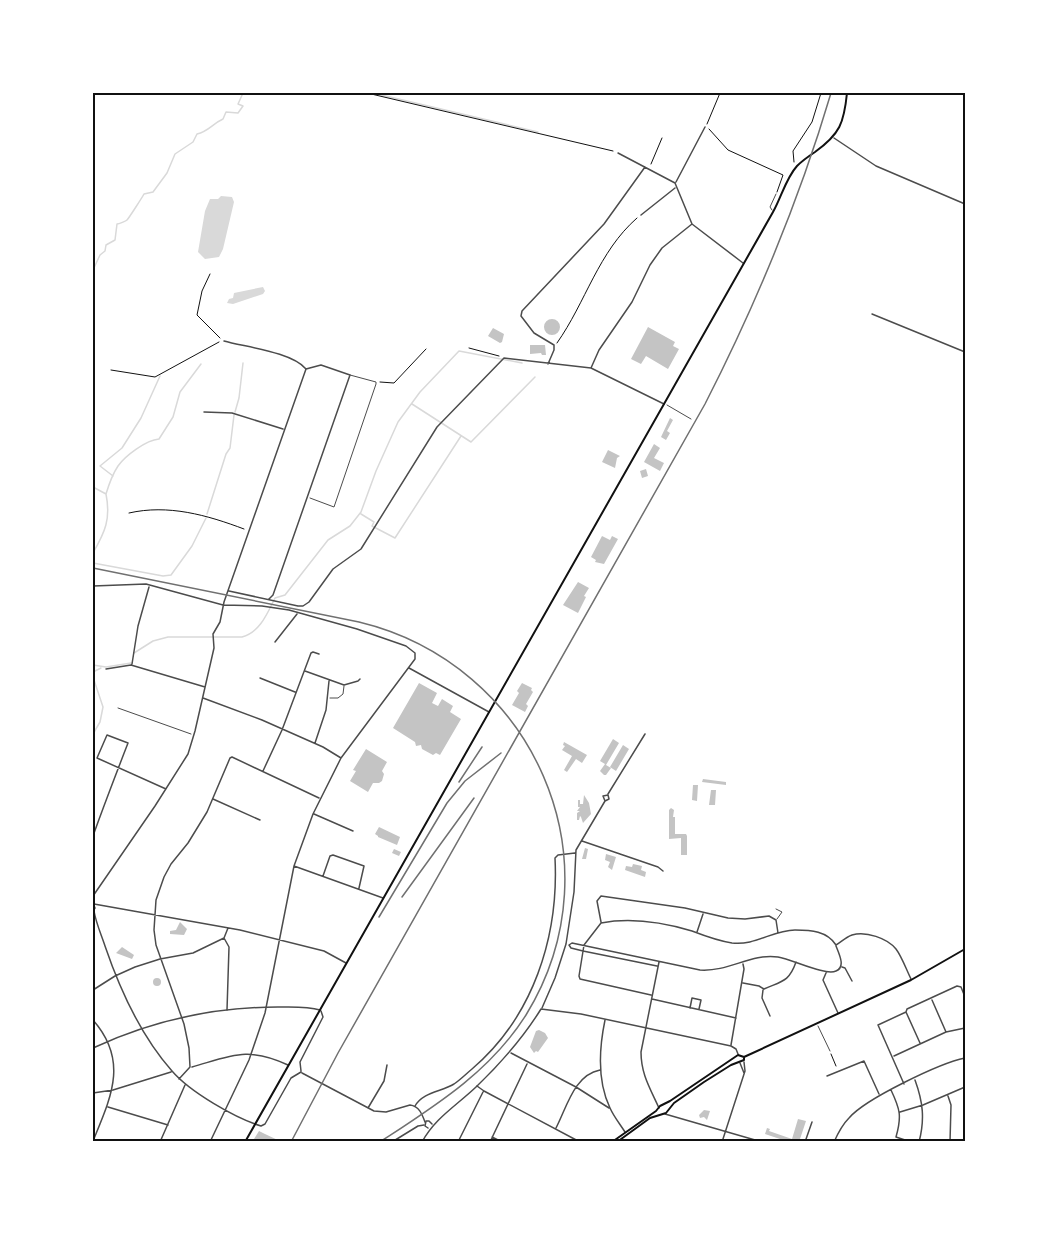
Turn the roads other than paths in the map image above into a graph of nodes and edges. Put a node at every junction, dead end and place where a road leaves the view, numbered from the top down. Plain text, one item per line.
1 (847, 93) edge
2 (705, 127) road end
3 (833, 138) junction
4 (618, 153) road end
5 (645, 167) junction
6 (675, 183) junction
7 (676, 187) junction
8 (776, 194) road end
9 (965, 204) edge
10 (773, 212) junction
11 (641, 215) road end
12 (692, 224) junction
13 (744, 264) junction
14 (872, 314) dead end
15 (224, 341) road end
16 (965, 352) edge
17 (548, 364) junction
18 (591, 368) junction
19 (306, 369) junction
20 (350, 375) junction
21 (664, 404) junction
22 (204, 412) dead end
23 (691, 419) dead end
24 (284, 429) junction
25 (308, 497) junction
26 (150, 585) junction
27 (93, 586) edge
28 (228, 590) junction
29 (268, 600) junction
30 (223, 605) junction
31 (297, 613) junction
32 (275, 642) dead end
33 (319, 654) dead end
34 (132, 664) junction
35 (409, 668) junction
36 (106, 669) dead end
37 (304, 671) junction
38 (260, 678) dead end
39 (360, 679) dead end
40 (329, 681) junction
41 (344, 685) junction
42 (205, 687) junction
43 (296, 692) junction
44 (203, 698) junction
45 (328, 698) junction
46 (117, 708) dead end
47 (489, 712) junction
48 (282, 730) junction
49 (645, 734) dead end
50 (193, 735) junction
51 (314, 744) junction
52 (341, 758) junction
53 (118, 768) junction
54 (263, 771) junction
55 (166, 789) junction
56 (320, 798) junction
57 (212, 799) junction
58 (313, 814) junction
59 (260, 820) dead end
60 (353, 831) dead end
61 (93, 836) edge
62 (581, 841) junction
63 (575, 854) junction
64 (294, 866) junction
65 (663, 871) dead end
66 (323, 876) junction
67 (358, 889) junction
68 (93, 896) edge
69 (383, 898) junction
70 (94, 903) edge
71 (100, 905) junction
72 (776, 909) dead end
73 (94, 912) edge
74 (155, 913) junction
75 (703, 913) junction
76 (776, 920) junction
77 (601, 923) junction
78 (228, 927) junction
79 (696, 933) junction
80 (778, 933) junction
81 (224, 938) junction
82 (281, 940) junction
83 (568, 945) junction
84 (584, 945) junction
85 (836, 945) junction
86 (965, 949) edge
87 (583, 951) junction
88 (160, 959) junction
89 (659, 961) junction
90 (797, 962) junction
91 (346, 963) junction
92 (743, 963) junction
93 (658, 967) junction
94 (841, 967) junction
95 (826, 972) junction
96 (115, 976) junction
97 (911, 980) junction
98 (852, 981) dead end
99 (742, 983) junction
100 (764, 989) junction
101 (93, 990) edge
102 (651, 995) junction
103 (965, 997) edge
104 (651, 999) junction
105 (931, 999) junction
106 (266, 1007) junction
107 (690, 1008) junction
108 (541, 1009) junction
109 (226, 1010) junction
110 (320, 1010) junction
111 (699, 1010) junction
112 (906, 1012) junction
113 (838, 1014) junction
114 (770, 1016) dead end
115 (182, 1018) junction
116 (736, 1018) junction
117 (93, 1020) edge
118 (605, 1020) junction
119 (817, 1023) junction
120 (965, 1028) edge
121 (141, 1029) junction
122 (645, 1029) junction
123 (946, 1032) junction
124 (107, 1041) junction
125 (921, 1044) junction
126 (731, 1046) junction
127 (93, 1048) edge
128 (830, 1051) road end
129 (251, 1053) junction
130 (511, 1053) junction
131 (738, 1056) junction
132 (744, 1057) junction
133 (892, 1057) junction
134 (965, 1058) edge
135 (528, 1062) junction
136 (742, 1062) junction
137 (288, 1065) junction
138 (387, 1065) dead end
139 (836, 1066) road end
140 (190, 1067) junction
141 (600, 1070) junction
142 (172, 1071) junction
143 (301, 1072) junction
144 (839, 1072) junction
145 (827, 1076) dead end
146 (179, 1079) junction
147 (914, 1079) junction
148 (185, 1084) junction
149 (904, 1084) junction
150 (477, 1086) junction
151 (576, 1087) junction
152 (965, 1087) edge
153 (113, 1090) junction
154 (891, 1090) junction
155 (484, 1092) junction
156 (93, 1093) edge
157 (880, 1095) junction
158 (947, 1095) junction
159 (655, 1099) junction
160 (508, 1104) junction
161 (663, 1104) junction
162 (108, 1106) junction
163 (415, 1106) junction
164 (923, 1106) junction
165 (610, 1108) junction
166 (659, 1108) junction
167 (226, 1109) junction
168 (368, 1109) junction
169 (668, 1109) junction
170 (900, 1112) junction
171 (663, 1114) junction
172 (679, 1117) junction
173 (256, 1122) junction
174 (812, 1122) dead end
175 (428, 1124) junction
176 (168, 1125) junction
177 (556, 1129) junction
178 (726, 1131) junction
179 (626, 1133) junction
180 (492, 1137) junction
181 (93, 1141) edge
182 (160, 1142) edge
183 (210, 1142) edge
184 (245, 1142) edge
185 (392, 1142) edge
186 (422, 1142) edge
187 (458, 1142) edge
188 (490, 1142) edge
189 (502, 1142) edge
190 (580, 1142) edge
191 (612, 1142) edge
192 (617, 1142) edge
193 (722, 1142) edge
194 (762, 1142) edge
195 (805, 1142) edge
196 (834, 1142) edge
197 (911, 1142) edge
198 (919, 1142) edge
199 (950, 1142) edge

1 - 3 main road
2 - 6 street
3 - 9 street
3 - 10 main road
4 - 5 street
5 - 6 street
5 - 17 street
6 - 7 street
7 - 11 street
7 - 12 street
8 - 10 lane
10 - 13 main road
12 - 13 street
12 - 18 street
13 - 21 main road
14 - 16 street
15 - 19 street
17 - 18 street
17 - 29 street
18 - 21 street
19 - 20 street
19 - 24 street
20 - 25 street
20 - 25 lane
21 - 23 lane
21 - 47 main road
22 - 24 street
24 - 28 street
25 - 29 street
26 - 27 street
26 - 30 street
26 - 34 street
28 - 29 street
28 - 30 street
30 - 31 street
30 - 42 street
31 - 32 street
31 - 35 street
33 - 37 street
34 - 36 street
34 - 42 street
35 - 47 street
35 - 52 street
37 - 40 street
37 - 43 street
38 - 43 street
39 - 41 street
40 - 41 street
40 - 45 street
41 - 45 lane
42 - 44 street
43 - 48 street
44 - 48 street
44 - 50 street
45 - 51 street
46 - 50 lane
47 - 69 main road
48 - 51 street
48 - 54 street
49 - 62 street
50 - 55 street
51 - 52 street
52 - 56 street
53 - 53 street
53 - 55 street
53 - 61 street
54 - 56 street
54 - 57 street
55 - 68 street
56 - 58 street
57 - 59 street
57 - 74 street
58 - 60 street
58 - 64 street
62 - 63 street
62 - 65 street
63 - 83 street
63 - 163 street
64 - 66 street
64 - 82 street
66 - 67 street
66 - 67 street
67 - 69 street
69 - 91 main road
70 - 71 street
70 - 73 street
71 - 73 street
71 - 74 street
72 - 76 lane
73 - 96 street
74 - 78 street
74 - 88 street
75 - 76 street
75 - 77 street
75 - 79 street
76 - 80 street
77 - 79 street
77 - 84 street
78 - 81 street
78 - 82 street
79 - 80 street
80 - 85 street
81 - 88 street
81 - 109 street
82 - 91 street
82 - 106 street
83 - 84 street
83 - 87 street
83 - 108 street
84 - 87 street
84 - 89 street
85 - 94 street
85 - 97 street
86 - 97 main road
87 - 93 street
87 - 102 street
88 - 96 street
88 - 115 street
89 - 92 street
89 - 93 street
90 - 92 street
90 - 95 street
90 - 100 street
91 - 110 main road
92 - 99 street
93 - 102 street
94 - 95 street
94 - 98 street
95 - 113 street
96 - 101 street
96 - 121 street
97 - 113 main road
99 - 100 street
99 - 116 street
100 - 114 street
102 - 104 street
103 - 105 street
104 - 107 street
104 - 122 street
105 - 112 street
105 - 123 street
106 - 109 street
106 - 110 street
106 - 129 street
107 - 111 street
107 - 111 street
108 - 118 street
108 - 130 street
109 - 115 street
110 - 137 main road
110 - 143 street
111 - 116 street
112 - 125 street
112 - 133 street
113 - 119 main road
115 - 121 street
115 - 140 street
116 - 126 street
117 - 124 street
118 - 122 street
118 - 141 street
119 - 128 lane
119 - 132 main road
120 - 123 street
121 - 124 street
121 - 142 street
122 - 126 street
122 - 159 street
123 - 125 street
124 - 127 street
124 - 153 street
125 - 133 street
126 - 131 street
129 - 137 street
129 - 140 street
129 - 167 street
130 - 135 street
130 - 150 street
131 - 132 main road
131 - 136 main road
131 - 161 main road
132 - 136 main road
133 - 149 street
134 - 147 street
135 - 151 street
135 - 160 street
136 - 169 main road
136 - 178 street
137 - 173 main road
138 - 168 street
139 - 144 lane
140 - 146 street
141 - 151 street
141 - 165 street
142 - 146 street
142 - 153 street
143 - 168 street
143 - 173 street
144 - 145 street
144 - 157 street
146 - 148 street
147 - 149 street
147 - 164 street
148 - 167 street
148 - 176 street
149 - 154 street
150 - 155 street
150 - 175 street
151 - 165 street
151 - 177 street
152 - 158 street
153 - 156 street
153 - 162 street
154 - 157 street
154 - 170 street
155 - 160 street
155 - 187 street
157 - 196 street
158 - 164 street
158 - 199 street
159 - 161 street
159 - 166 street
160 - 177 street
160 - 180 street
161 - 166 main road
161 - 169 main road
162 - 176 street
162 - 181 street
163 - 168 street
163 - 175 street
164 - 170 street
164 - 198 street
165 - 179 street
166 - 171 main road
166 - 179 main road
167 - 173 street
167 - 183 street
169 - 171 main road
169 - 172 street
170 - 197 street
171 - 172 street
171 - 192 main road
172 - 178 street
173 - 184 main road
174 - 195 street
175 - 185 street
175 - 186 street
176 - 182 street
177 - 190 street
178 - 193 street
178 - 194 street
179 - 191 main road
180 - 188 street
180 - 189 street

